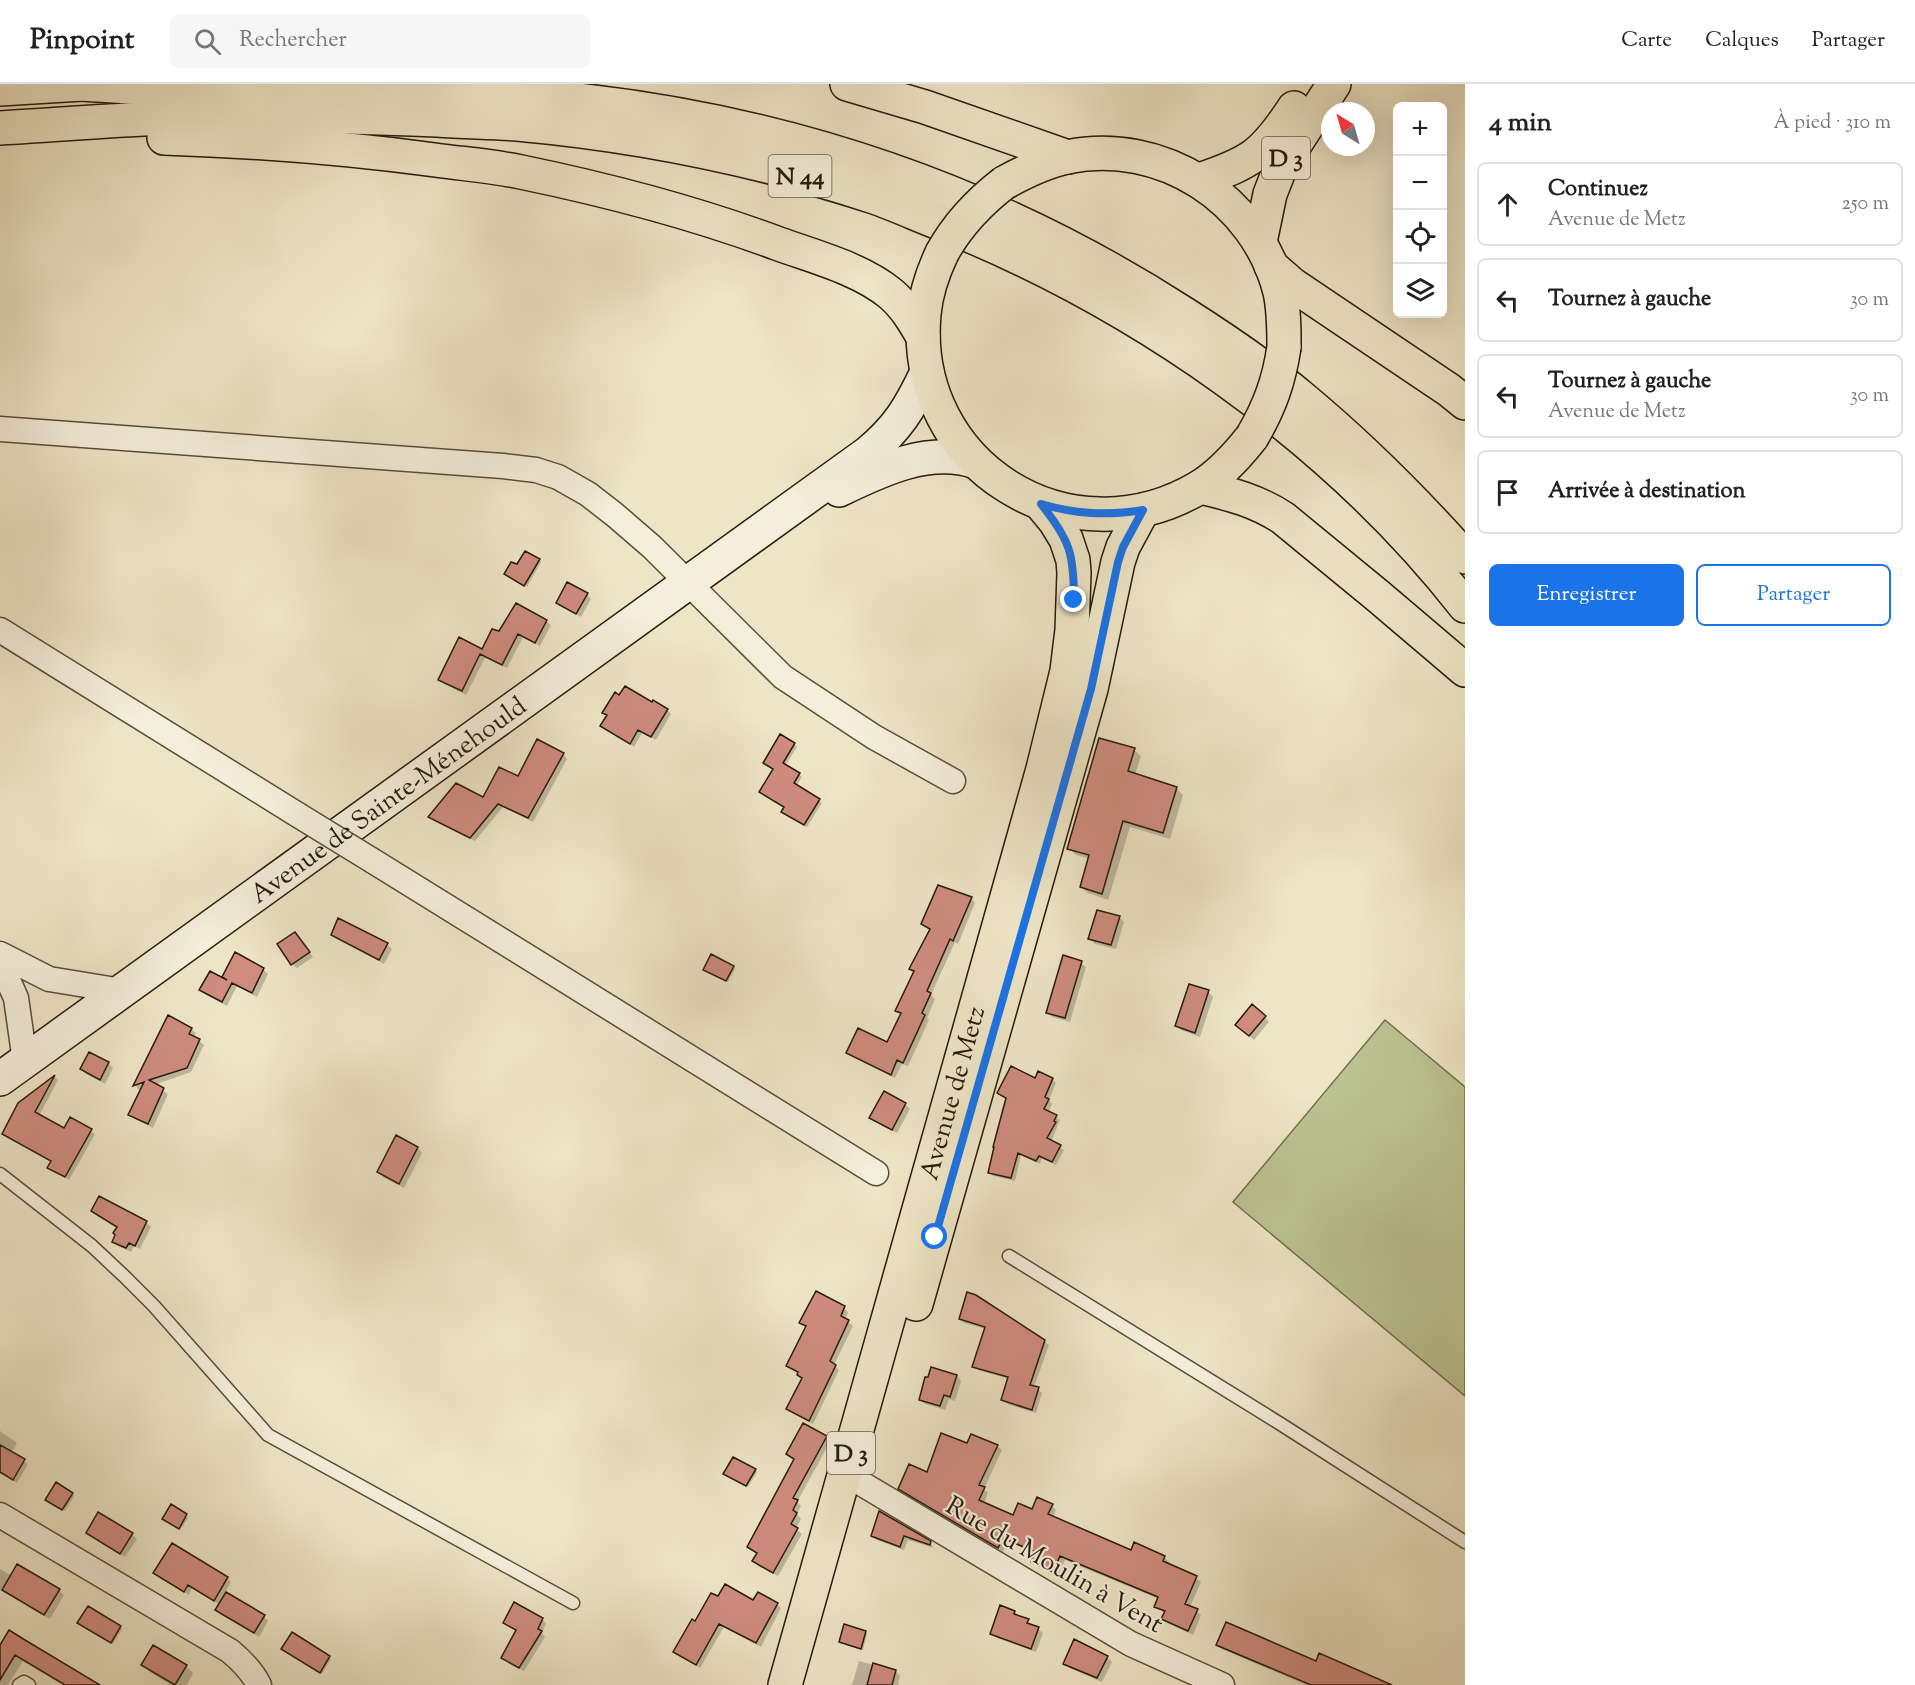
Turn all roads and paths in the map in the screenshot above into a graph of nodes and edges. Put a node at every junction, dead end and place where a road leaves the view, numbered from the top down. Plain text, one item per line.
1 (82, 84) edge
2 (847, 84) edge
3 (1310, 84) edge
4 (1334, 84) edge
5 (0, 89) edge
6 (0, 129) edge
7 (1068, 157) junction
8 (1199, 180) junction
9 (1266, 254) junction
10 (923, 337) junction
11 (927, 372) junction
12 (1465, 403) edge
13 (0, 429) edge
14 (976, 462) junction
15 (1200, 487) junction
16 (1041, 504) junction
17 (1143, 510) junction
18 (775, 520) junction
19 (1465, 557) edge
20 (687, 581) junction
21 (1465, 606) edge
22 (0, 630) edge
23 (1465, 670) edge
24 (953, 781) dead end
25 (0, 954) edge
26 (0, 962) edge
27 (122, 990) junction
28 (13, 1070) edge
29 (876, 1173) dead end
30 (0, 1174) edge
31 (939, 1180) junction
32 (925, 1229) junction
33 (1009, 1256) dead end
34 (864, 1485) junction
35 (0, 1515) edge
36 (1465, 1542) edge
37 (573, 1603) dead end
38 (19, 1685) edge
39 (29, 1685) edge
40 (259, 1685) edge
41 (785, 1685) edge
42 (807, 1685) edge
43 (1222, 1685) edge

1 - 5 main road, N 44
1 - 19 main road, N 44
2 - 7 main road
3 - 8 main road, D 3
4 - 9 main road, D 3
6 - 10 main road
6 - 21 main road, N 44
7 - 8 main road
7 - 10 main road, bridge
8 - 9 main road
9 - 12 main road
9 - 15 main road, bridge
10 - 11 main road
11 - 14 main road
11 - 18 main road, Avenue de Sainte-Ménehould
13 - 20 street
14 - 16 main road
14 - 18 main road, Avenue de Sainte-Ménehould
15 - 17 main road
15 - 23 main road
16 - 17 main road
16 - 31 main road, Avenue de Metz / D 3
17 - 31 main road, Avenue de Metz / D 3
18 - 20 main road, Avenue de Sainte-Ménehould
20 - 24 street
20 - 27 main road, Avenue de Sainte-Ménehould
22 - 29 street, bridge
25 - 27 street
26 - 28 street
27 - 28 main road, Avenue de Sainte-Ménehould
30 - 37 lane
31 - 32 main road, Avenue de Metz / D 3
32 - 34 main road, Avenue de Metz / D 3
32 - 41 main road, Avenue de Metz / D 3
33 - 36 lane
34 - 42 main road, Avenue de Metz / D 3
34 - 43 street, Rue du Moulin à Vent
35 - 40 street
38 - 39 lane

